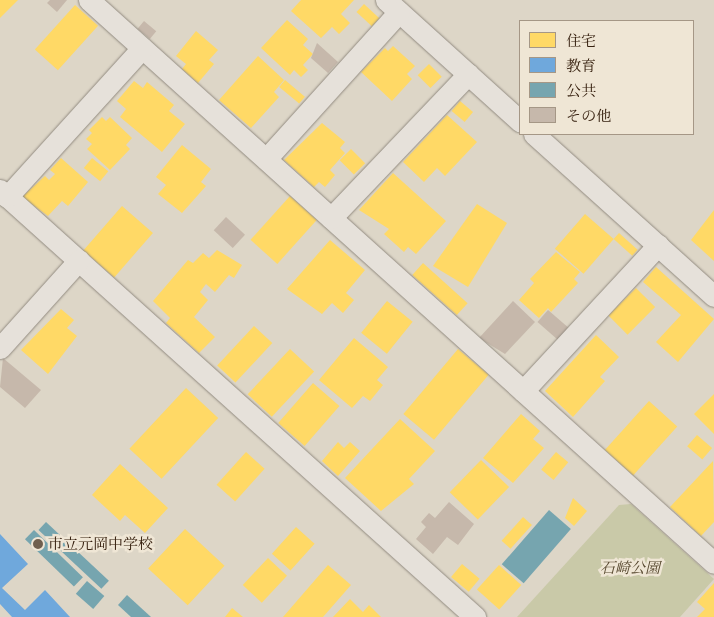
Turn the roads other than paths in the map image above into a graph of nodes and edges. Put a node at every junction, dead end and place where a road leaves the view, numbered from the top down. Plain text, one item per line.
1 (89, 0) edge
2 (393, 6) edge
3 (142, 48) junction
4 (468, 74) junction
5 (519, 120) edge
6 (535, 135) edge
7 (266, 160) junction
8 (4, 194) edge
9 (331, 218) junction
10 (658, 245) junction
11 (79, 260) junction
12 (714, 296) edge
13 (0, 348) edge
14 (523, 391) junction
15 (714, 562) edge
16 (474, 617) edge

1 - 3 street
2 - 4 street
2 - 7 street
3 - 7 street
3 - 8 street
4 - 5 street
4 - 9 street
6 - 10 street
7 - 9 street
8 - 11 street
9 - 14 street
10 - 12 street
10 - 14 street
11 - 13 street
11 - 16 street
14 - 15 street

